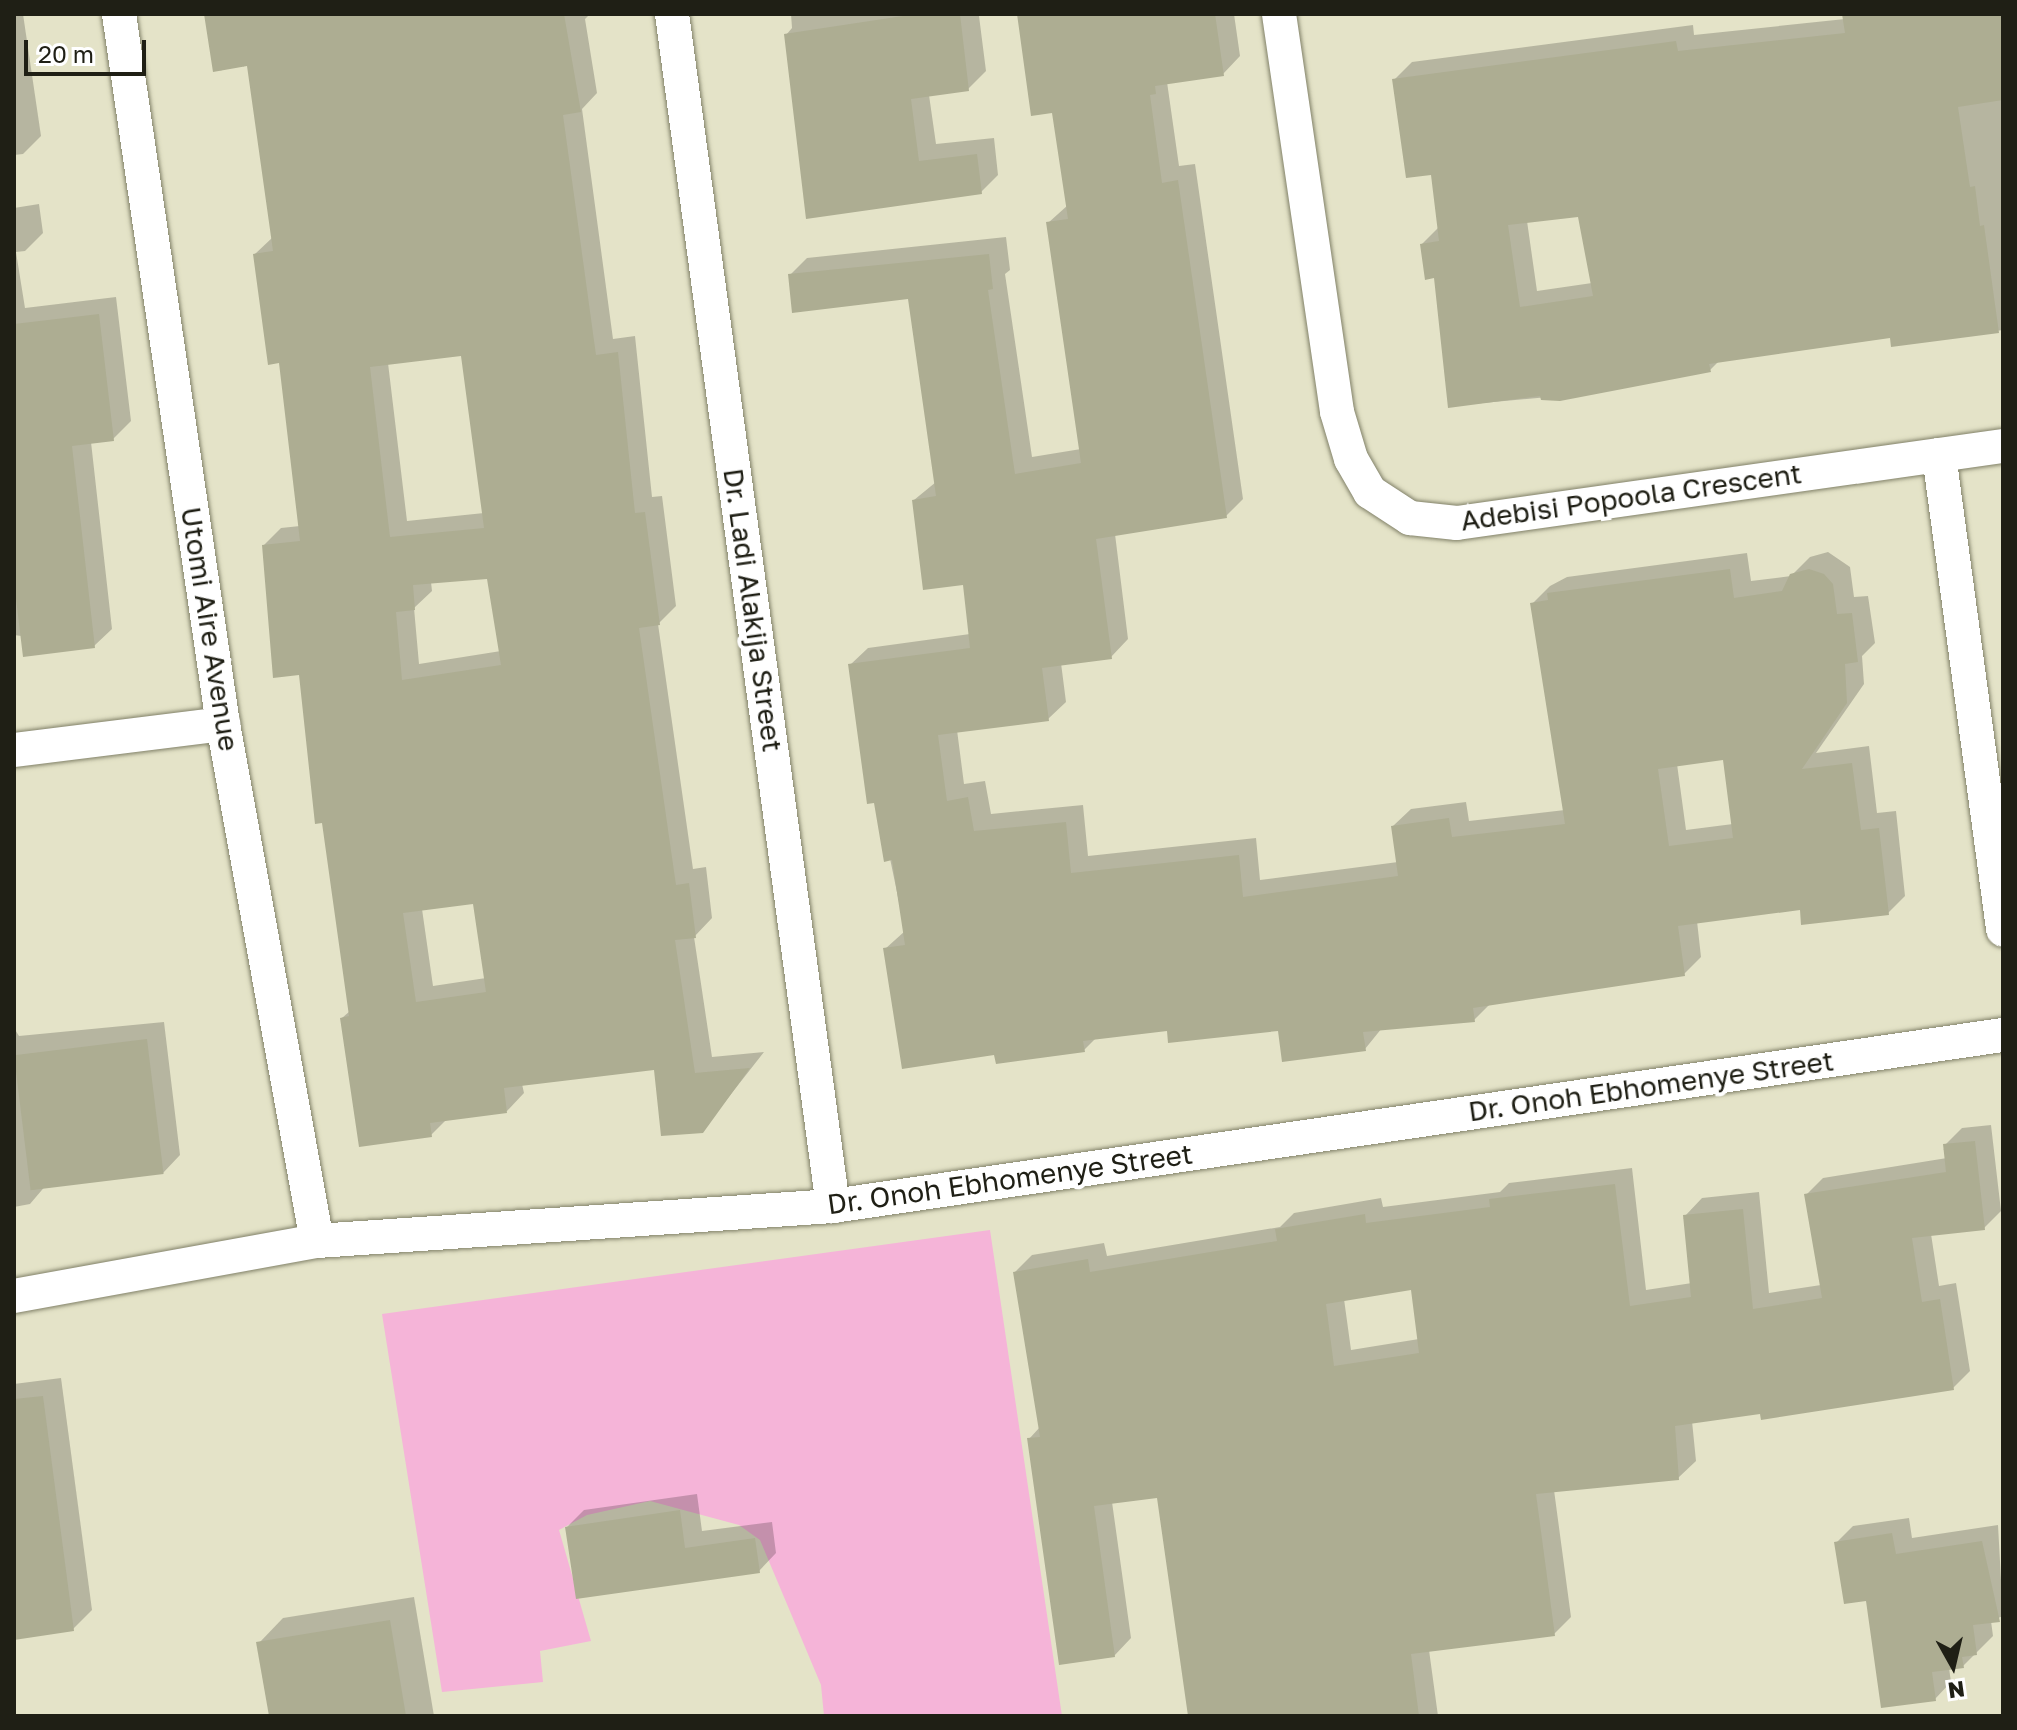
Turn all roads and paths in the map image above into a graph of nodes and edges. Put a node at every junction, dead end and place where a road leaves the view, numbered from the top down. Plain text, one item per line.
1 (119, 14) edge
2 (672, 14) edge
3 (1279, 14) edge
4 (2003, 446) edge
5 (1939, 455) junction
6 (223, 724) junction
7 (14, 750) edge
8 (2003, 930) edge
9 (2003, 1035) edge
10 (833, 1206) junction
11 (317, 1241) junction
12 (14, 1296) edge

1 - 6 street, Utomi Aire Avenue
2 - 10 street, Dr. Ladi Alakija Street
3 - 5 street, Adebisi Popoola Crescent
4 - 5 street, Adebisi Popoola Crescent
5 - 8 street
6 - 7 street
6 - 11 street, Utomi Aire Avenue
9 - 10 street, Dr. Onoh Ebhomenye Street
10 - 11 street, Dr. Onoh Ebhomenye Street
11 - 12 street, Dr. Onoh Ebhomenye Street

